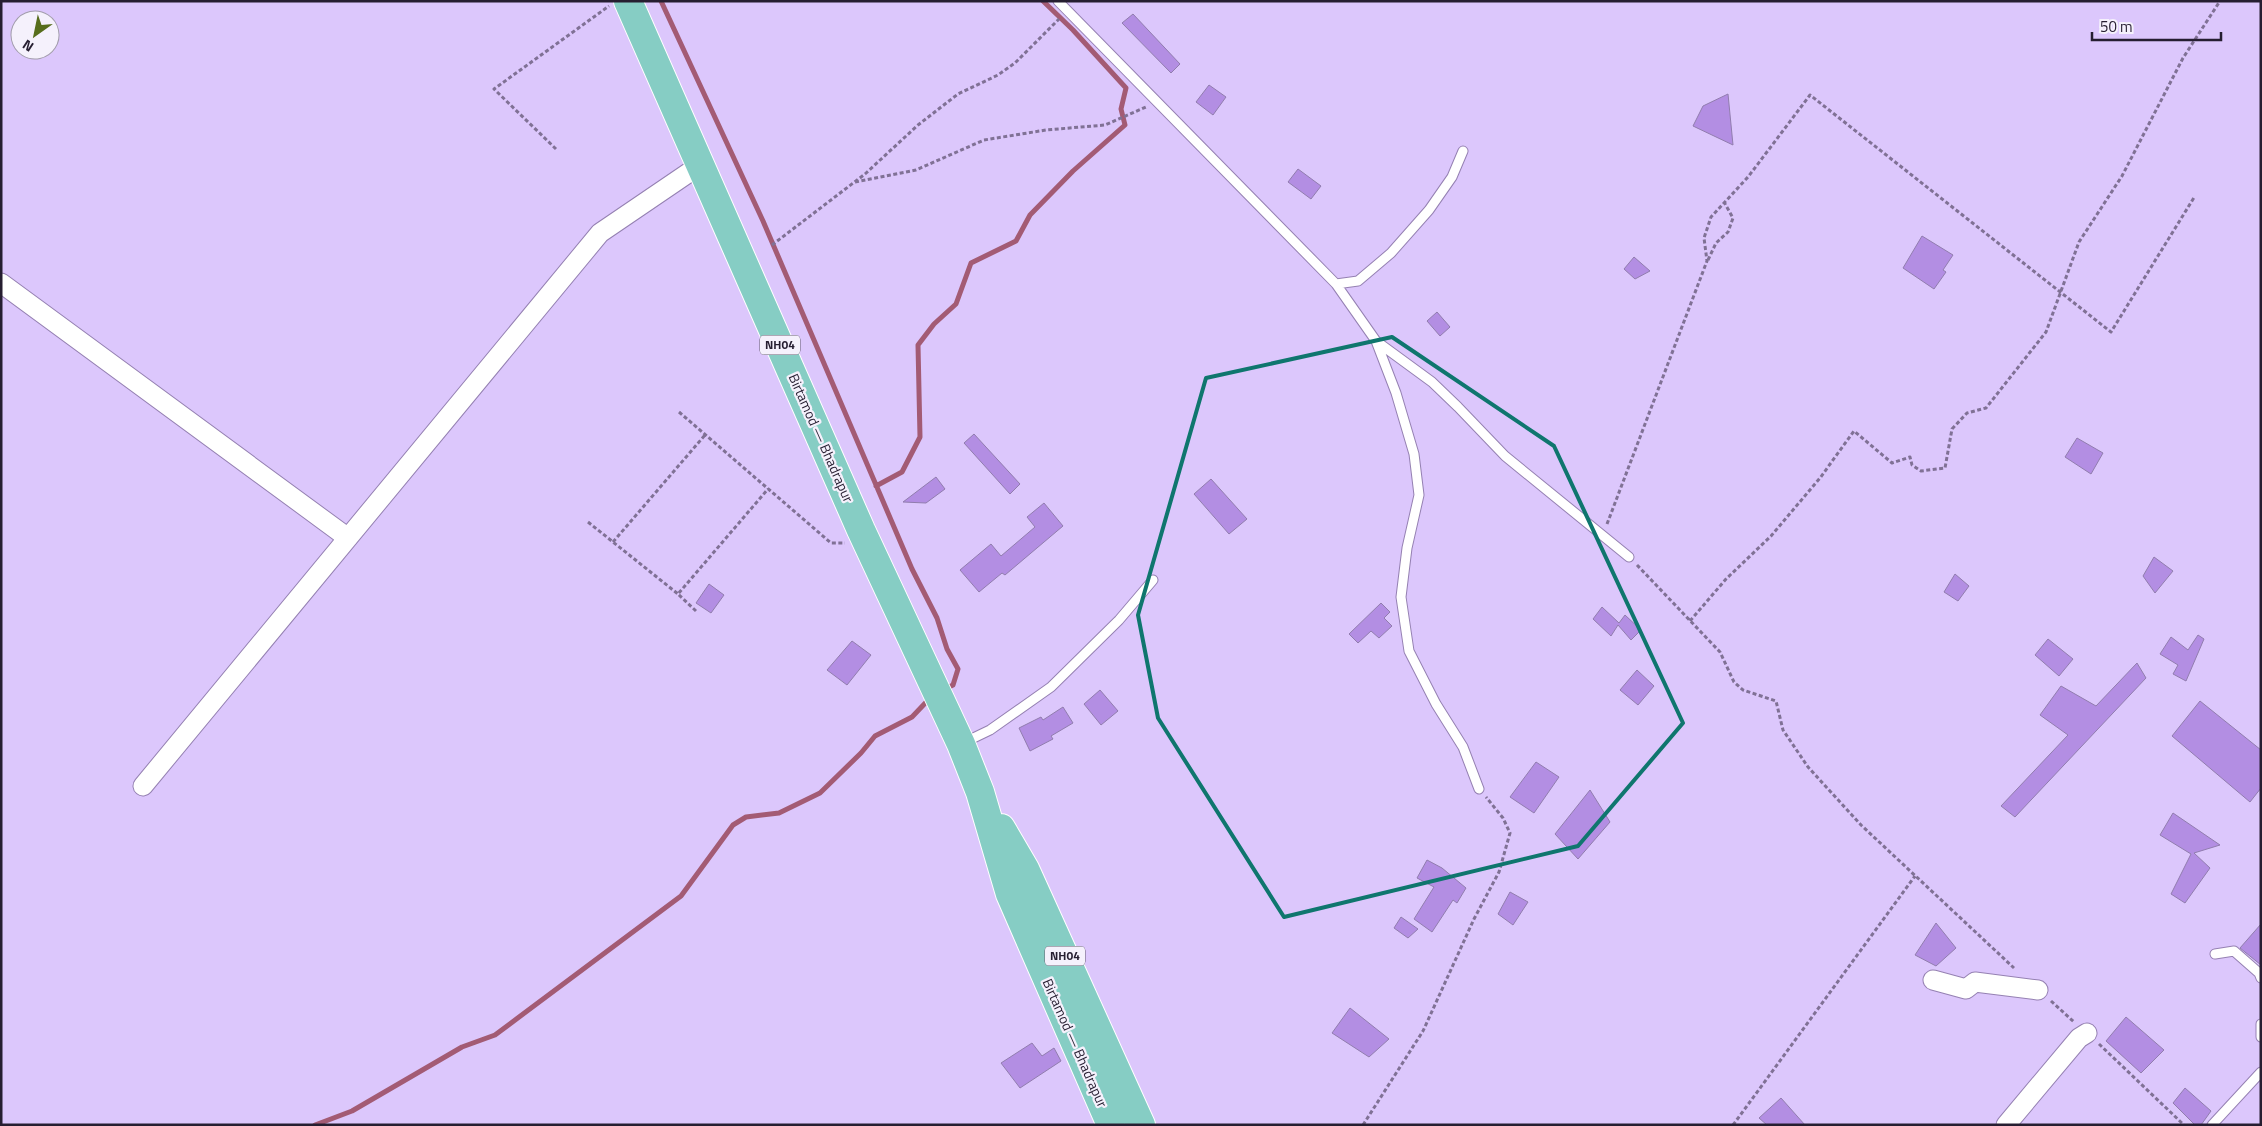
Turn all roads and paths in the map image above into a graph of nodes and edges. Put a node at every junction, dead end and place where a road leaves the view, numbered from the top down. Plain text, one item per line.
1 (615, 1) edge
2 (628, 1) edge
3 (1058, 1) edge
4 (2220, 1) edge
5 (1068, 11) junction
6 (1157, 102) junction
7 (556, 149) dead end
8 (1463, 151) dead end
9 (700, 165) junction
10 (854, 182) junction
11 (2195, 196) dead end
12 (1724, 202) junction
13 (772, 245) dead end
14 (1707, 260) junction
15 (1, 283) edge
16 (1336, 284) junction
17 (2059, 293) junction
18 (1376, 341) junction
19 (679, 412) dead end
20 (705, 434) junction
21 (768, 489) junction
22 (588, 522) dead end
23 (1602, 536) junction
24 (348, 538) junction
25 (614, 542) junction
26 (868, 544) junction
27 (1629, 558) joint
28 (1153, 580) dead end
29 (678, 594) junction
30 (696, 611) dead end
31 (1690, 621) junction
32 (961, 744) junction
33 (143, 786) dead end
34 (1479, 789) joint
35 (980, 792) junction
36 (1915, 876) junction
37 (2215, 954) dead end
38 (2261, 978) edge
39 (1933, 980) dead end
40 (2038, 990) junction
41 (2261, 1024) edge
42 (2087, 1033) junction
43 (2261, 1036) edge
44 (2261, 1072) edge
45 (1111, 1125) edge
46 (1141, 1125) edge
47 (1363, 1125) edge
48 (1733, 1125) edge
49 (2006, 1125) edge
50 (2184, 1125) edge
51 (2212, 1125) edge

1 - 7 path
2 - 9 main road, Birtamod — Bhadrapur / NH04
3 - 5 lane
4 - 17 path
5 - 6 lane
5 - 10 path
6 - 10 path
6 - 16 lane
8 - 16 lane
9 - 24 street
9 - 26 main road, Birtamod — Bhadrapur / NH04
10 - 13 path
11 - 17 path
12 - 14 path
12 - 14 path
12 - 17 path
14 - 23 path
15 - 24 street
16 - 18 lane
17 - 31 path
18 - 23 lane
18 - 34 lane
19 - 20 path
20 - 21 path
20 - 25 path
21 - 26 path
21 - 29 path
22 - 25 path
23 - 27 lane
24 - 33 street
25 - 29 path
26 - 32 main road, Birtamod — Bhadrapur / NH04
27 - 31 path
28 - 32 lane
29 - 30 path
31 - 36 path
32 - 35 main road, Birtamod — Bhadrapur / NH04
34 - 47 path
35 - 45 main road, Birtamod — Bhadrapur / NH04
35 - 46 main road, Birtamod — Bhadrapur / NH04
36 - 40 path
36 - 48 path
37 - 38 lane
39 - 40 street
40 - 42 path
41 - 43 lane
42 - 49 street
42 - 50 path
44 - 51 lane

